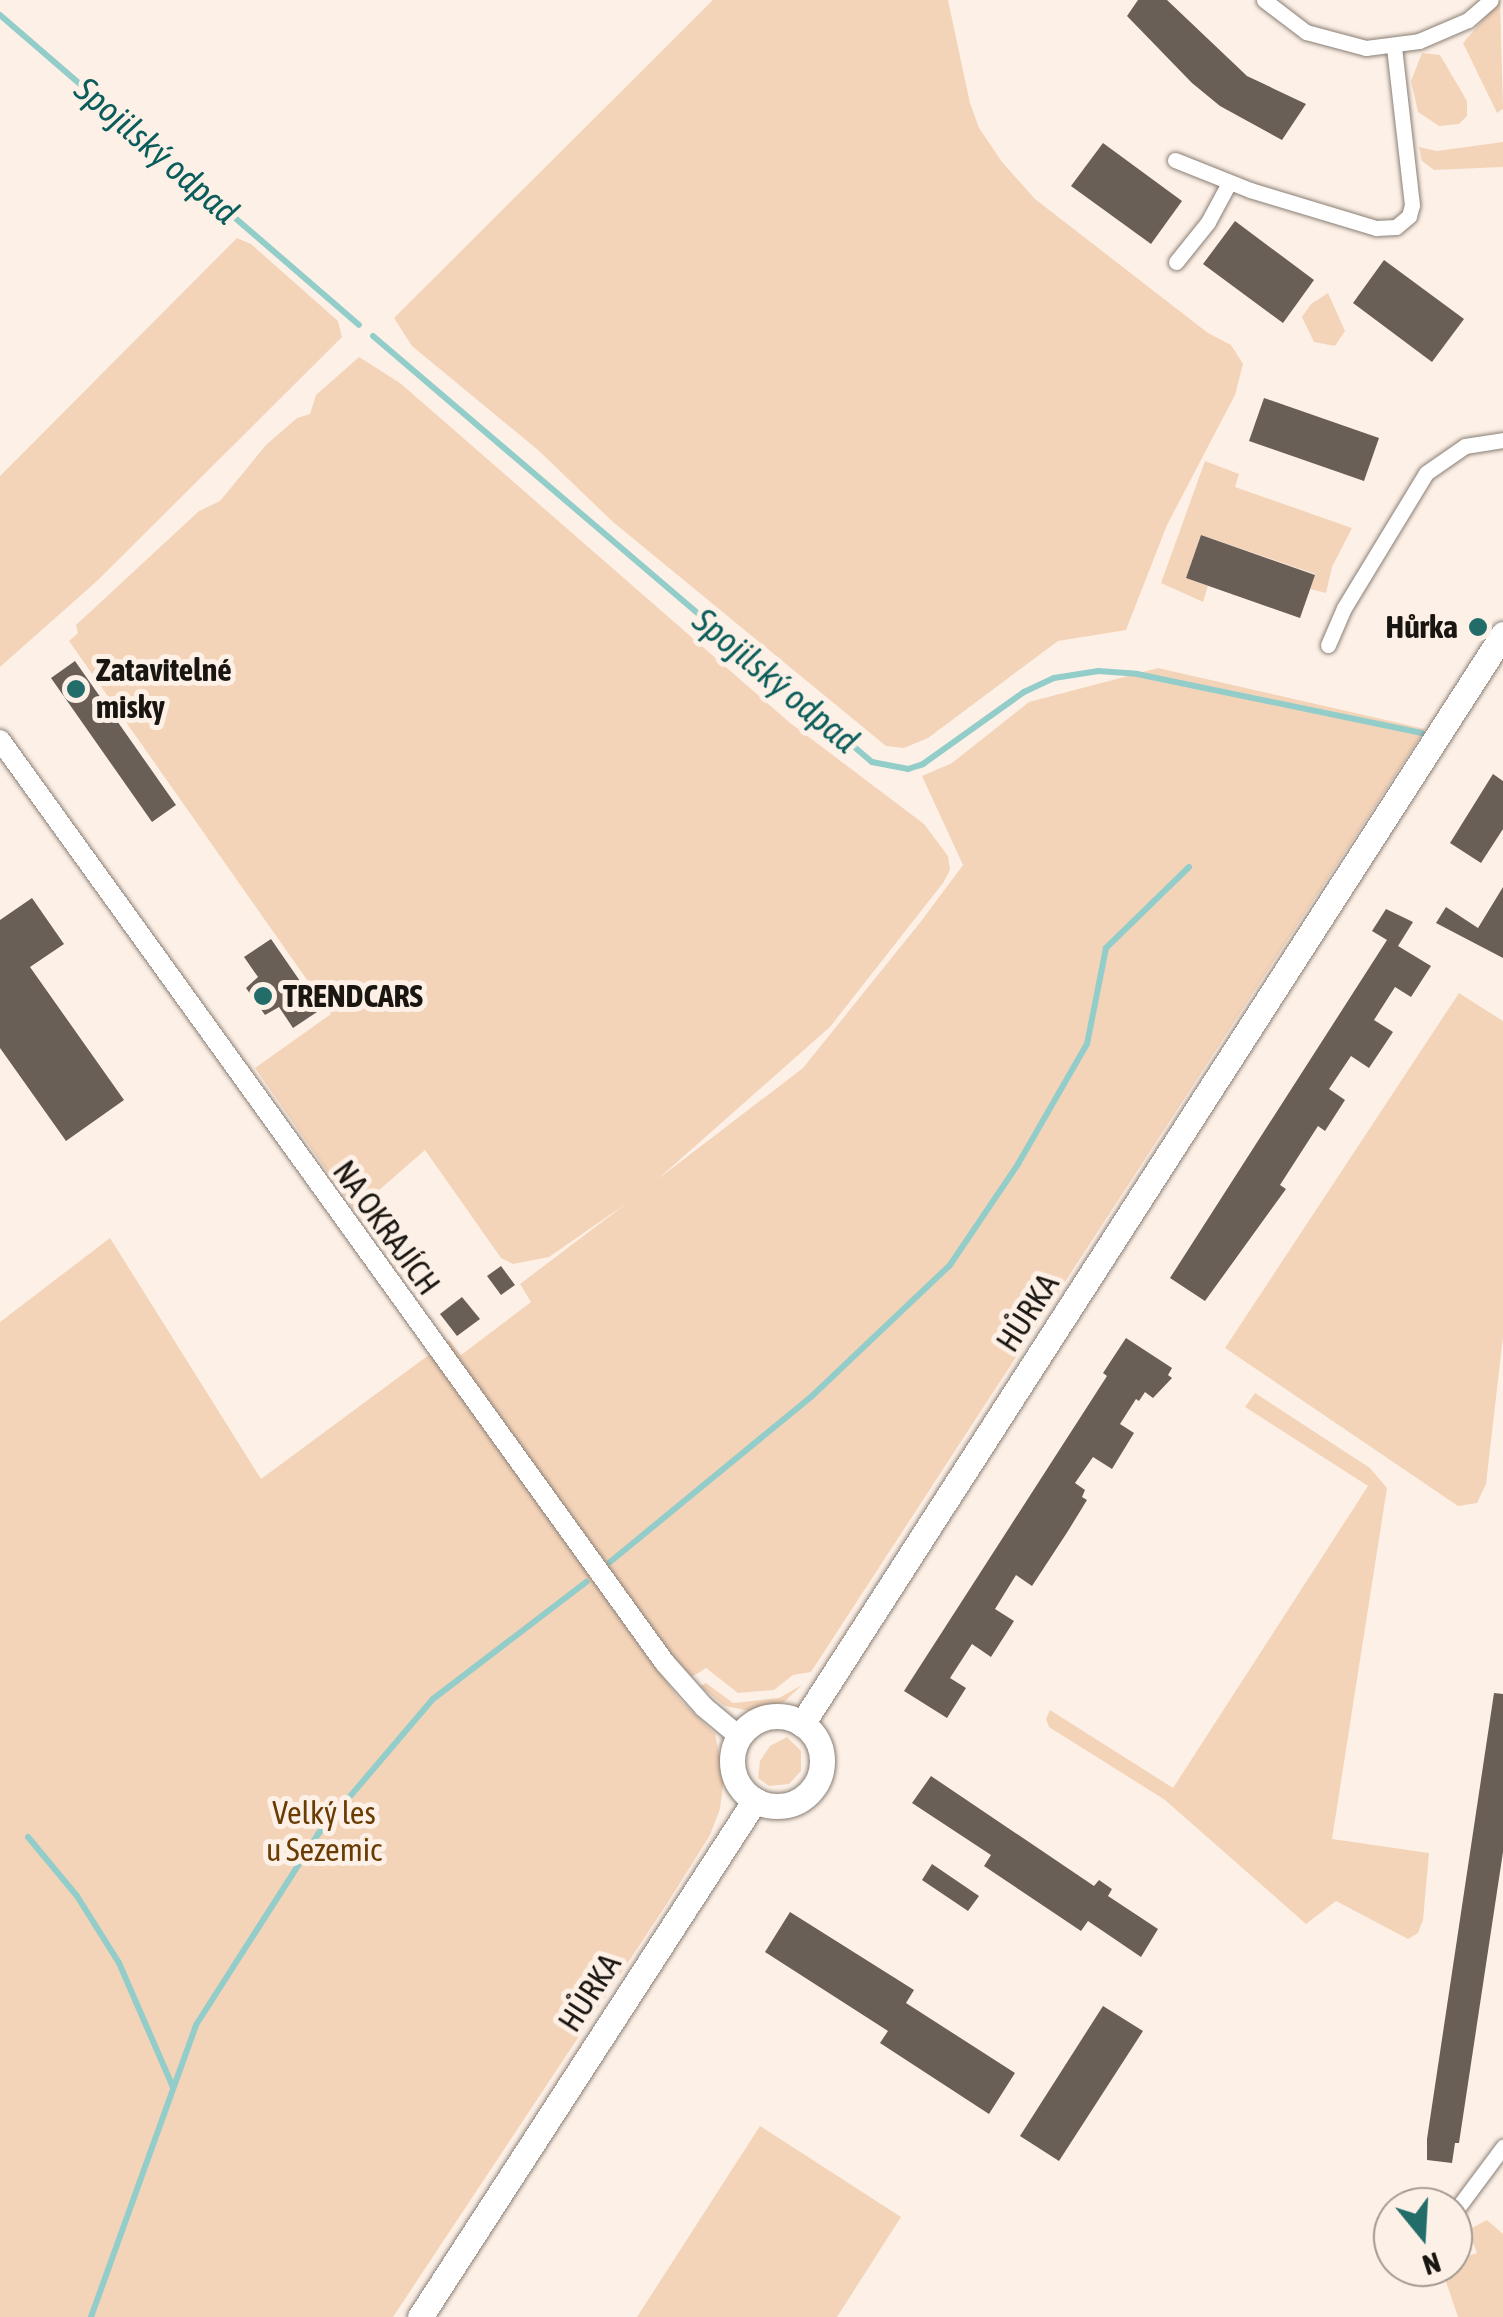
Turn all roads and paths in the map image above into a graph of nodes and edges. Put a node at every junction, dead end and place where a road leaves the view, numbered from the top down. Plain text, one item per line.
1 (1264, 0) edge
2 (1477, 0) edge
3 (1490, 0) edge
4 (1440, 33) junction
5 (1394, 47) junction
6 (1175, 160) dead end
7 (1229, 184) junction
8 (1176, 262) dead end
9 (1503, 440) edge
10 (1503, 634) edge
11 (1328, 645) dead end
12 (0, 740) edge
13 (802, 1724) junction
14 (740, 1737) junction
15 (754, 1800) junction
16 (1503, 2147) edge
17 (1473, 2187) edge
18 (420, 2317) edge

1 - 5 street
2 - 4 street
3 - 4 street
4 - 5 street
5 - 7 street
6 - 7 street
7 - 8 street
9 - 11 street
10 - 13 main road, HŮRKA
12 - 14 street, NA OKRAJÍCH
13 - 14 main road
13 - 15 main road
14 - 15 main road
15 - 18 main road, HŮRKA
16 - 17 street

